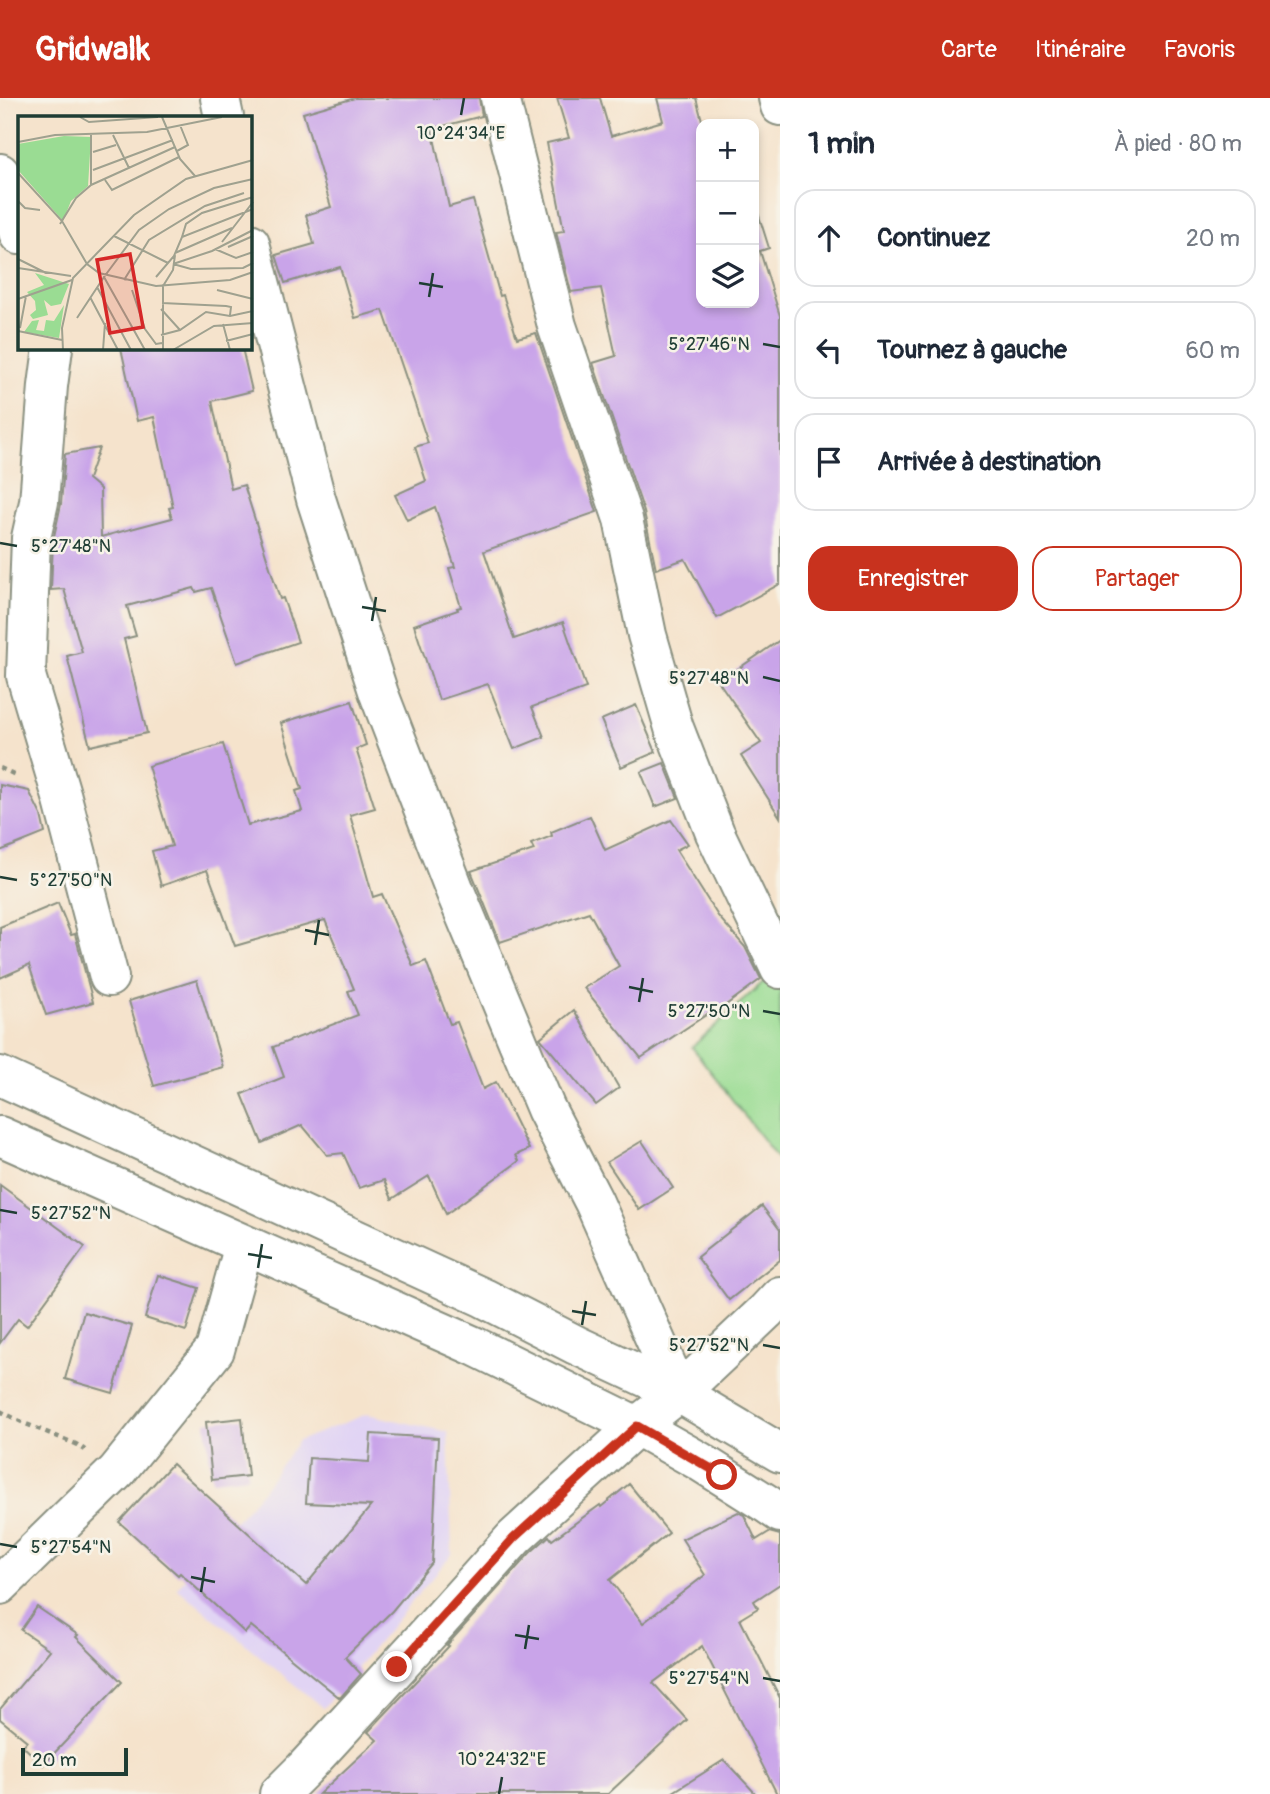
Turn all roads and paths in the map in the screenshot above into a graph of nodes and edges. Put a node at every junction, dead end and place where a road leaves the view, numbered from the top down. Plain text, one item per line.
1 (220, 98) edge
2 (500, 98) edge
3 (778, 98) edge
4 (780, 106) edge
5 (224, 116) edge
6 (0, 173) edge
7 (18, 232) edge
8 (252, 251) edge
9 (53, 350) edge
10 (780, 969) edge
11 (109, 977) dead end
12 (0, 1076) edge
13 (0, 1136) edge
14 (244, 1245) junction
15 (780, 1296) edge
16 (679, 1393) junction
17 (0, 1411) edge
18 (637, 1426) junction
19 (780, 1453) edge
20 (117, 1471) junction
21 (780, 1513) edge
22 (0, 1585) edge
23 (279, 1794) edge

1 - 5 street
2 - 10 street
3 - 4 street
6 - 7 street
8 - 16 street
9 - 11 street
12 - 16 street
13 - 14 street
14 - 18 street
14 - 20 street
15 - 16 street
16 - 18 street
16 - 19 street
17 - 20 path
18 - 21 street
18 - 23 street
20 - 22 street

